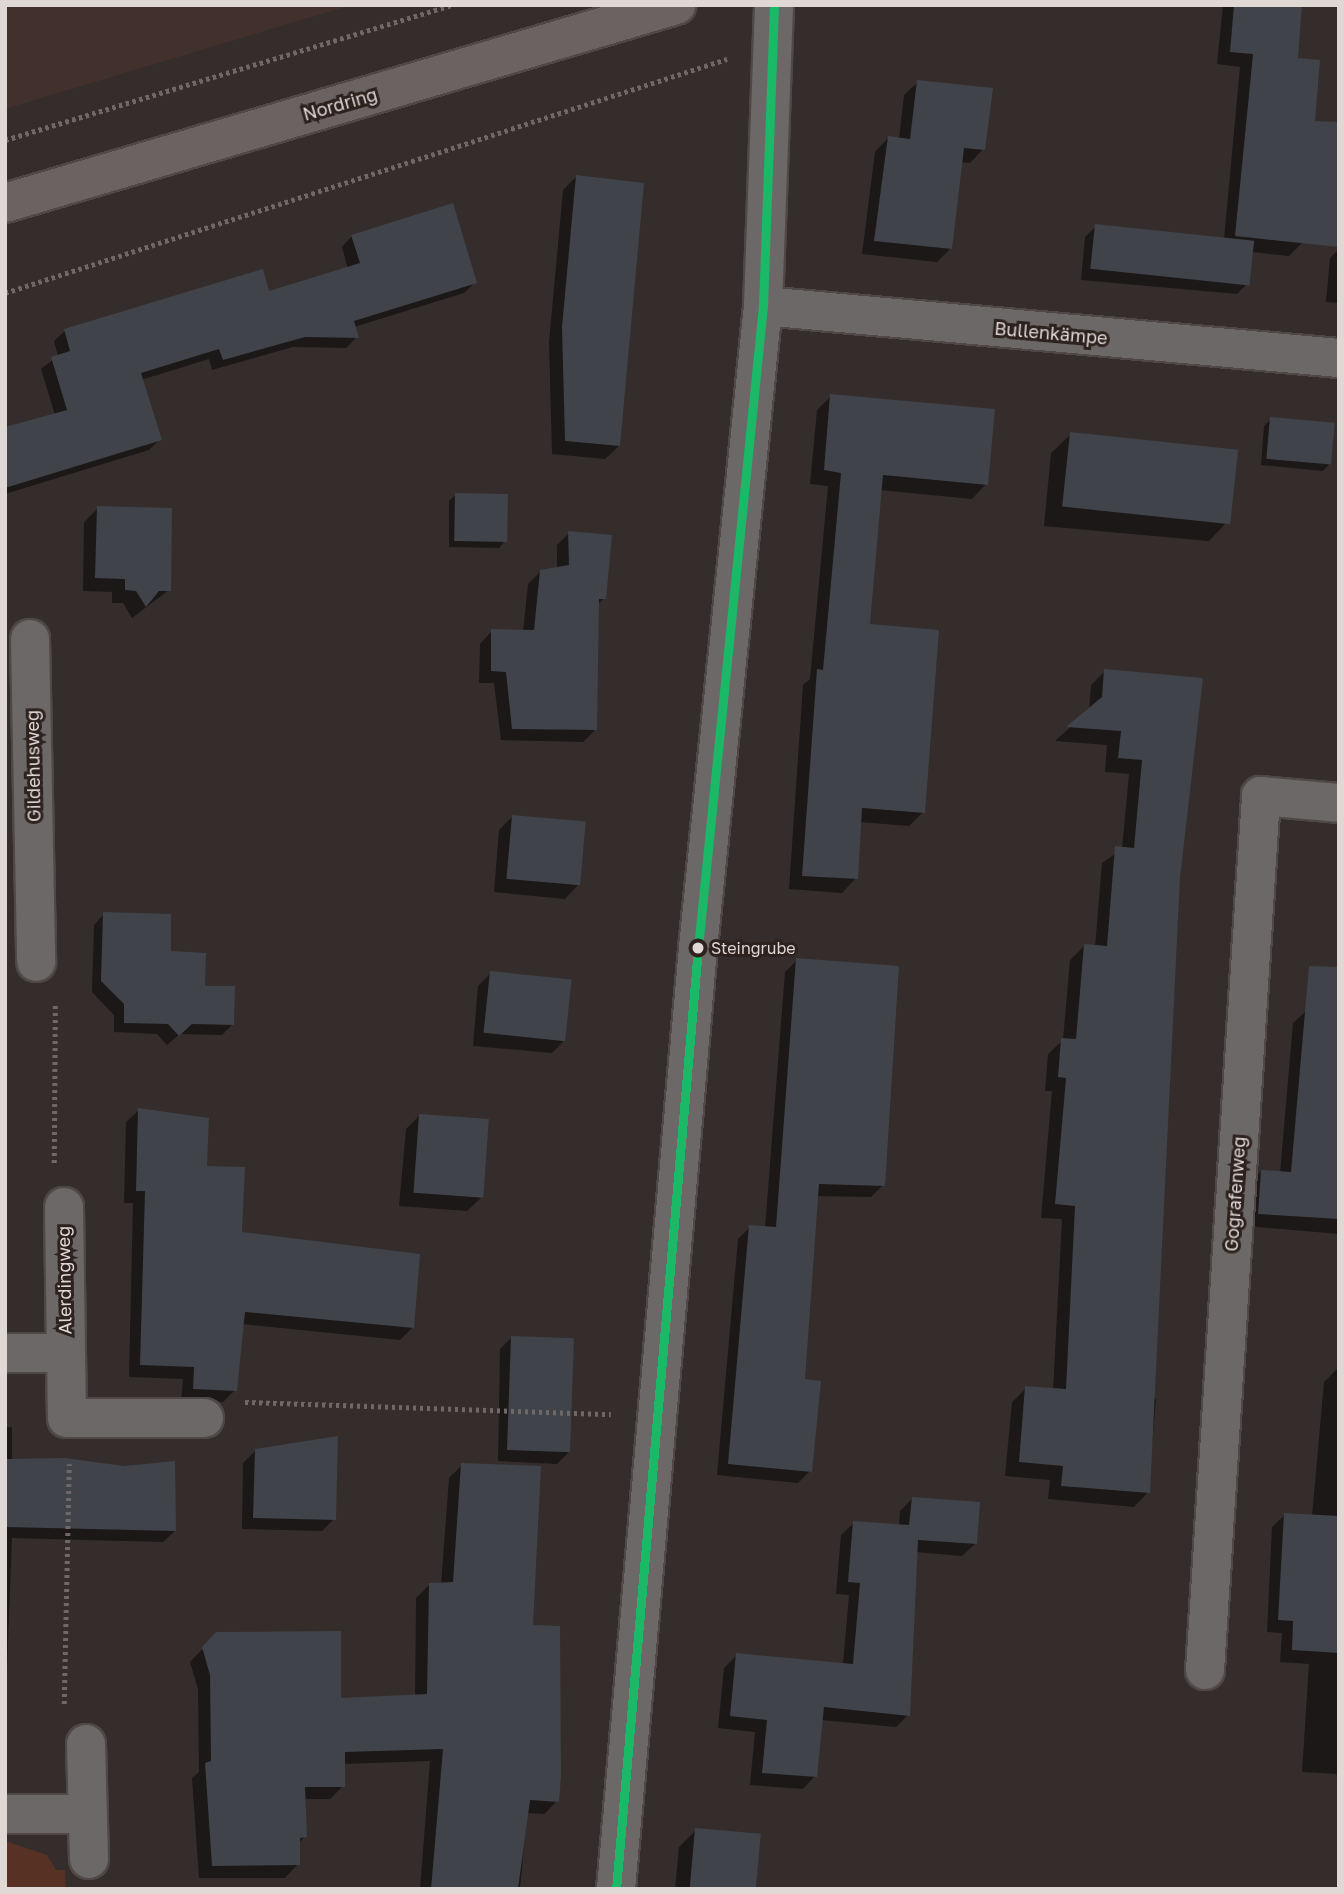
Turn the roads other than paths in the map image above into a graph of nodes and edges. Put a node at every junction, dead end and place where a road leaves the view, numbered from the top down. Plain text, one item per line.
1 (676, 5) edge
2 (774, 5) edge
3 (5, 203) edge
4 (763, 306) junction
5 (1339, 358) edge
6 (30, 639) dead end
7 (1339, 803) edge
8 (20, 894) edge
9 (36, 962) road end
10 (64, 1206) road end
11 (5, 1353) edge
12 (65, 1353) junction
13 (204, 1419) road end
14 (1205, 1670) dead end
15 (86, 1744) road end
16 (5, 1814) edge
17 (86, 1814) junction
18 (89, 1859) dead end
19 (616, 1889) edge

1 - 3 main road, Nordring
2 - 4 street
4 - 5 street, Bullenkämpe
4 - 19 street
6 - 8 street, Gildehusweg
7 - 14 street, Gografenweg
8 - 9 street, Gildehusweg
10 - 12 street, Alerdingweg
11 - 12 street, Alerdingweg
12 - 13 street, Alerdingweg
15 - 17 street
16 - 17 street
17 - 18 street

